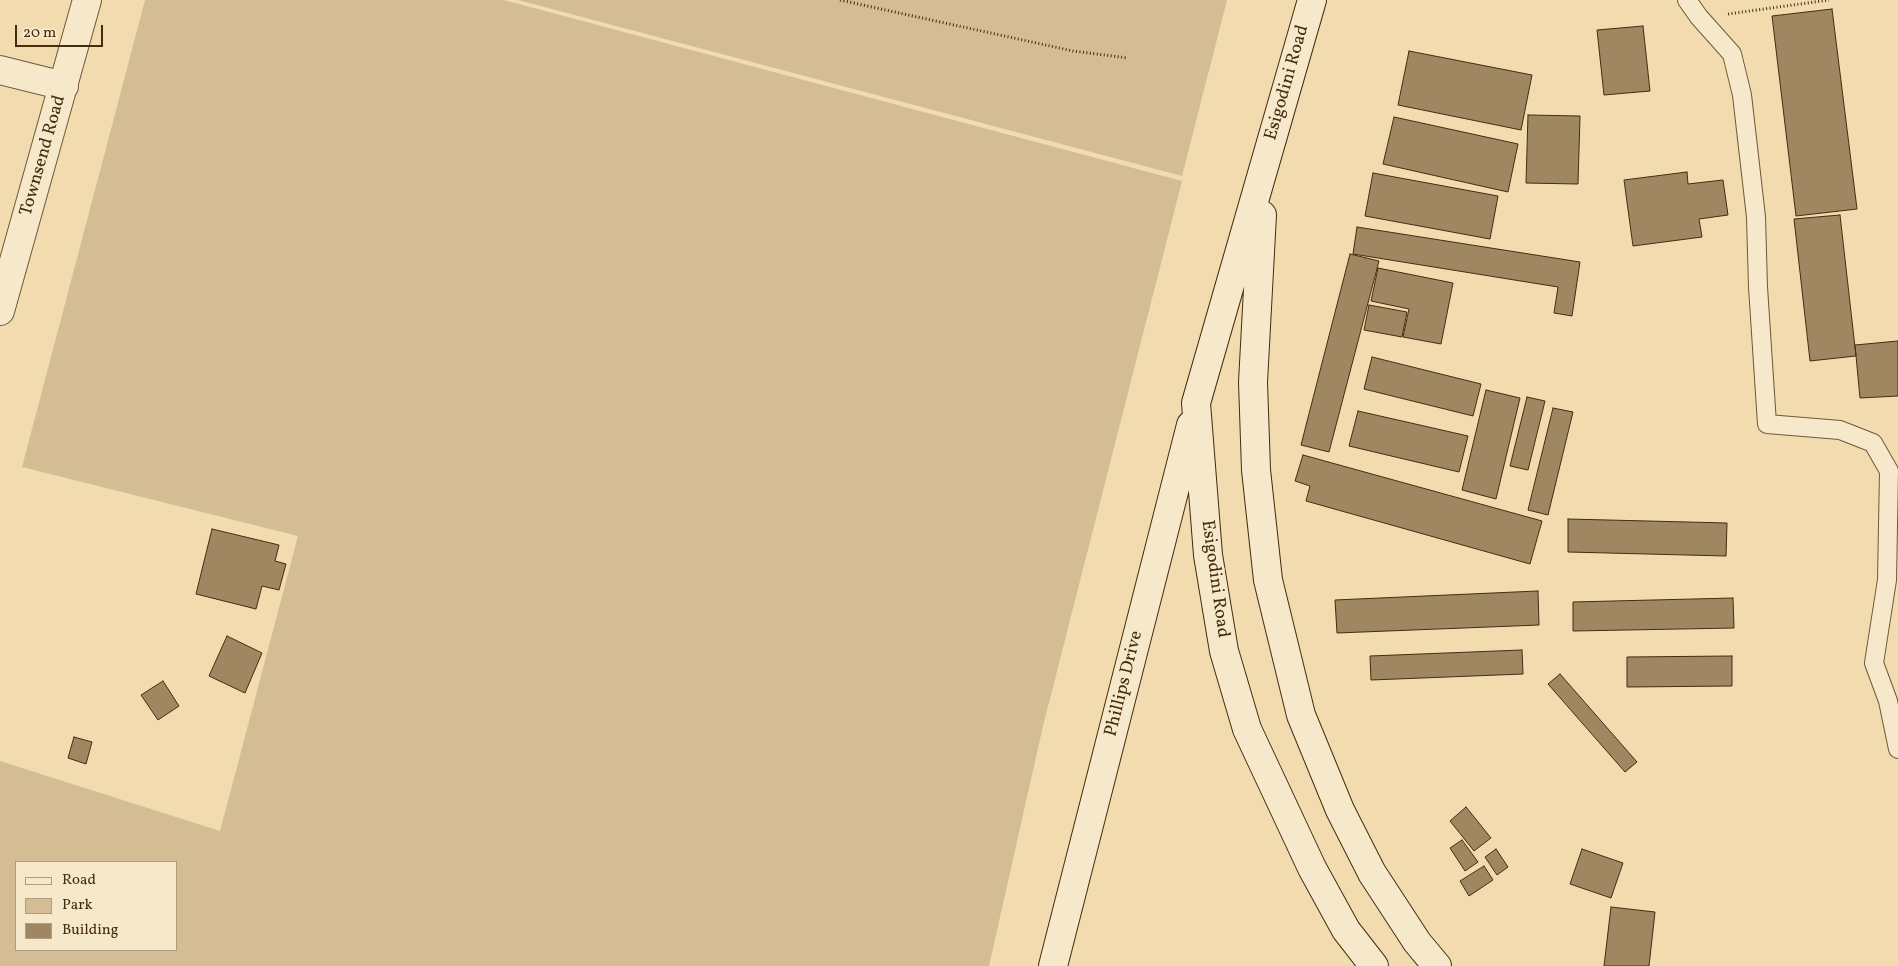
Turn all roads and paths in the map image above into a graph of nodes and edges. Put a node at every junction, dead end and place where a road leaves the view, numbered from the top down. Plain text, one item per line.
1 (86, 0) edge
2 (840, 0) edge
3 (1312, 0) edge
4 (1687, 0) edge
5 (1829, 0) edge
6 (1699, 17) junction
7 (1128, 58) dead end
8 (0, 70) edge
9 (64, 86) junction
10 (1265, 166) junction
11 (0, 311) edge
12 (1196, 403) junction
13 (1898, 748) edge
14 (1053, 966) edge
15 (1374, 966) edge
16 (1436, 966) edge

1 - 9 main road, Townsend Road
2 - 7 path
3 - 10 main road, Esigodini Road
4 - 6 lane
5 - 6 path
6 - 13 lane
8 - 9 main road
9 - 11 main road, Townsend Road
10 - 12 main road, Esigodini Road
10 - 16 main road, Esigodini Road
12 - 14 main road, Phillips Drive
12 - 15 main road, Esigodini Road

